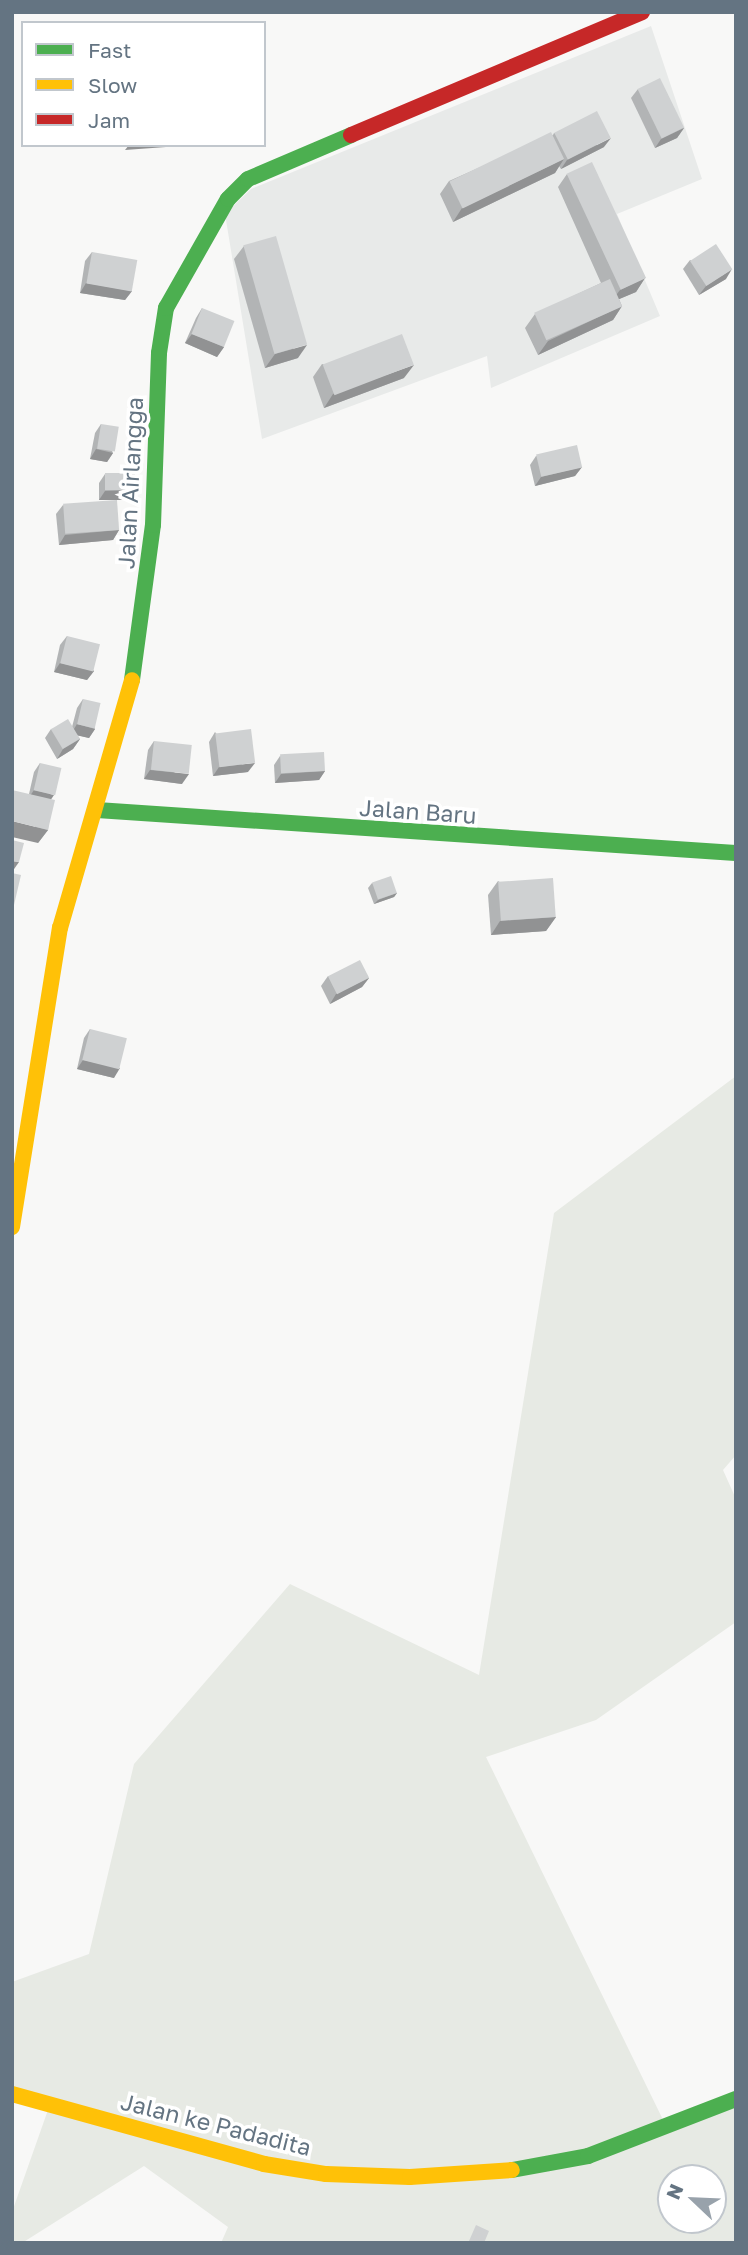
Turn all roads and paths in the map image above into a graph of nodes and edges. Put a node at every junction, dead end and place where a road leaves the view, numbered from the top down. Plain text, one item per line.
1 (642, 12) edge
2 (97, 810) junction
3 (736, 853) edge
4 (13, 1209) edge
5 (12, 1227) edge
6 (12, 2094) edge
7 (736, 2099) edge

1 - 2 street, Jalan Airlangga
2 - 3 street, Jalan Baru
2 - 4 street, Jalan Airlangga
4 - 5 street, Jalan Airlangga
6 - 7 street, Jalan ke Padadita

